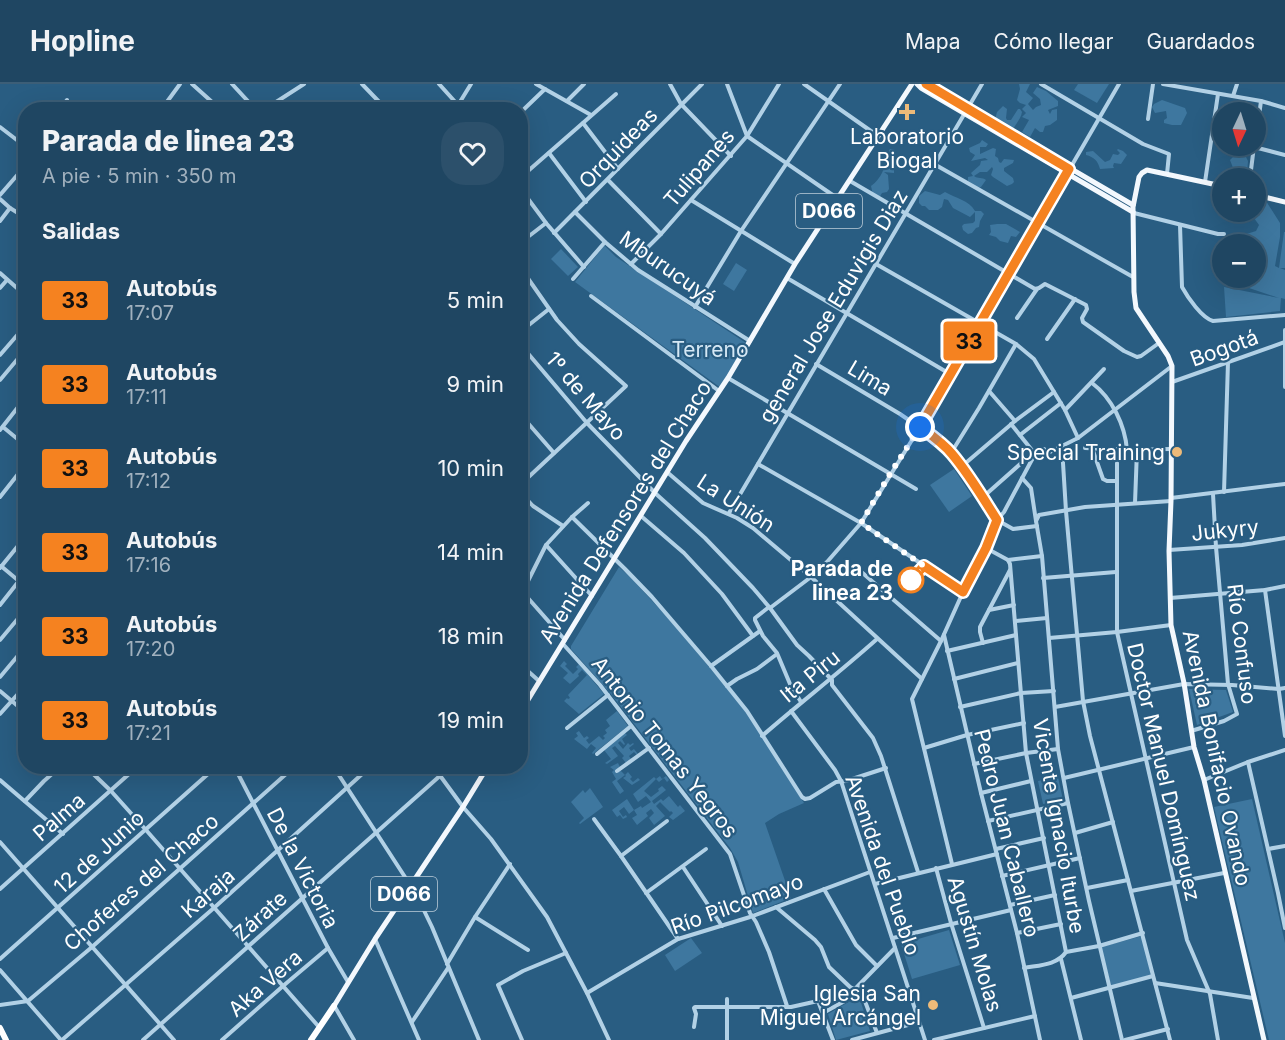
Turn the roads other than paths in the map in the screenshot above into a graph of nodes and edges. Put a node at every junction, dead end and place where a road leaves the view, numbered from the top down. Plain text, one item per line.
1 (180, 84) edge
2 (192, 84) edge
3 (232, 84) edge
4 (304, 84) edge
5 (362, 84) edge
6 (439, 84) edge
7 (471, 84) edge
8 (536, 84) edge
9 (584, 84) edge
10 (670, 84) edge
11 (702, 84) edge
12 (727, 84) edge
13 (779, 84) edge
14 (804, 84) edge
15 (840, 84) edge
16 (912, 84) edge
17 (917, 84) edge
18 (926, 84) edge
19 (982, 84) edge
20 (1041, 84) edge
21 (1119, 84) edge
22 (1153, 84) edge
23 (1163, 84) edge
24 (1237, 84) edge
25 (298, 86) edge
26 (545, 89) junction
27 (616, 94) dead end
28 (1218, 94) junction
29 (1233, 96) junction
30 (567, 101) junction
31 (1261, 101) joint
32 (167, 102) edge
33 (211, 102) edge
34 (249, 102) edge
35 (276, 102) edge
36 (379, 102) edge
37 (455, 102) edge
38 (458, 102) edge
39 (828, 102) junction
40 (681, 104) junction
41 (528, 105) edge
42 (1285, 108) edge
43 (965, 112) junction
44 (591, 115) junction
45 (1099, 118) junction
46 (1148, 119) dead end
47 (583, 123) junction
48 (1, 129) edge
49 (747, 136) junction
50 (878, 136) junction
51 (18, 141) edge
52 (1266, 149) edge
53 (549, 153) junction
54 (1285, 155) edge
55 (731, 156) junction
56 (787, 164) junction
57 (934, 164) junction
58 (618, 169) junction
59 (528, 171) edge
60 (1068, 171) junction
61 (1167, 174) junction
62 (18, 175) edge
63 (608, 180) junction
64 (850, 181) junction
65 (1205, 182) junction
66 (1212, 184) edge
67 (0, 197) edge
68 (1266, 197) edge
69 (837, 198) junction
70 (528, 199) edge
71 (691, 200) junction
72 (585, 202) junction
73 (1285, 202) edge
74 (10, 208) junction
75 (1133, 210) junction
76 (576, 212) junction
77 (18, 213) edge
78 (905, 214) junction
79 (0, 221) edge
80 (546, 223) junction
81 (1038, 224) junction
82 (1180, 225) junction
83 (741, 231) junction
84 (555, 233) junction
85 (661, 234) junction
86 (1218, 234) edge
87 (528, 237) edge
88 (605, 242) junction
89 (631, 264) junction
90 (795, 264) junction
91 (876, 264) junction
92 (584, 267) junction
93 (0, 273) edge
94 (1009, 274) junction
95 (1134, 277) junction
96 (787, 278) junction
97 (528, 279) edge
98 (573, 279) dead end
99 (7, 280) junction
100 (0, 288) edge
101 (18, 288) edge
102 (1037, 289) junction
103 (591, 296) dead end
104 (1075, 299) junction
105 (695, 307) junction
106 (549, 309) junction
107 (847, 313) junction
108 (1285, 315) edge
109 (1017, 318) dead end
110 (980, 323) junction
111 (528, 326) edge
112 (1285, 330) edge
113 (18, 334) edge
114 (1047, 339) dead end
115 (750, 341) junction
116 (1285, 342) edge
117 (1159, 343) junction
118 (1016, 344) junction
119 (528, 353) edge
120 (0, 355) edge
121 (18, 359) edge
122 (1228, 362) junction
123 (816, 364) junction
124 (1172, 366) junction
125 (1104, 369) dead end
126 (950, 374) junction
127 (728, 378) junction
128 (0, 380) edge
129 (1092, 382) junction
130 (1172, 382) junction
131 (1285, 387) edge
132 (719, 391) junction
133 (989, 391) junction
134 (1054, 392) junction
135 (1061, 403) junction
136 (18, 407) edge
137 (1065, 410) junction
138 (1114, 410) junction
139 (788, 413) junction
140 (528, 423) edge
141 (587, 423) junction
142 (1013, 423) junction
143 (920, 427) junction
144 (1, 428) edge
145 (1020, 435) junction
146 (1078, 438) junction
147 (18, 440) edge
148 (1062, 447) junction
149 (1085, 448) dead end
150 (1092, 448) junction
151 (1117, 449) junction
152 (1170, 449) junction
153 (1127, 450) junction
154 (1137, 450) junction
155 (554, 453) junction
156 (951, 453) junction
157 (1035, 454) junction
158 (1032, 459) junction
159 (758, 464) junction
160 (962, 467) junction
161 (667, 472) junction
162 (18, 474) edge
163 (890, 474) junction
164 (528, 477) edge
165 (1022, 478) junction
166 (1117, 481) junction
167 (1285, 484) edge
168 (916, 489) dead end
169 (1224, 492) junction
170 (655, 493) junction
171 (1213, 494) junction
172 (0, 497) edge
173 (983, 497) junction
174 (1171, 499) junction
175 (528, 501) edge
176 (588, 503) dead end
177 (1135, 503) junction
178 (1117, 504) junction
179 (1066, 511) junction
180 (729, 513) junction
181 (641, 516) junction
182 (572, 517) junction
183 (997, 520) junction
184 (1037, 522) junction
185 (861, 523) junction
186 (563, 526) junction
187 (1285, 538) edge
188 (546, 545) junction
189 (18, 546) edge
190 (1215, 547) junction
191 (986, 548) junction
192 (1169, 550) junction
193 (1042, 556) junction
194 (615, 560) junction
195 (1009, 561) junction
196 (1, 567) edge
197 (858, 569) dead end
198 (1010, 569) junction
199 (1116, 572) junction
200 (1071, 575) junction
201 (811, 577) junction
202 (1043, 578) junction
203 (528, 579) edge
204 (18, 580) edge
205 (18, 582) edge
206 (1285, 586) edge
207 (1265, 590) junction
208 (963, 592) junction
209 (1219, 594) junction
210 (592, 596) junction
211 (528, 597) edge
212 (1170, 598) junction
213 (0, 605) edge
214 (1014, 605) junction
215 (769, 607) junction
216 (989, 610) junction
217 (1047, 618) junction
218 (18, 619) edge
219 (1015, 621) junction
220 (1172, 625) junction
221 (760, 631) junction
222 (1117, 632) junction
223 (944, 634) junction
224 (1016, 635) junction
225 (1077, 635) junction
226 (753, 636) junction
227 (1049, 638) junction
228 (877, 639) junction
229 (0, 640) edge
230 (941, 641) junction
231 (564, 642) junction
232 (983, 643) junction
233 (947, 651) junction
234 (777, 654) junction
235 (18, 655) edge
236 (1018, 663) junction
237 (711, 666) junction
238 (528, 671) edge
239 (0, 676) edge
240 (922, 679) junction
241 (954, 679) junction
242 (831, 680) junction
243 (539, 681) junction
244 (1184, 684) junction
245 (1228, 685) junction
246 (727, 686) junction
247 (1285, 688) edge
248 (1279, 689) junction
249 (0, 691) edge
250 (1054, 691) junction
251 (1021, 693) junction
252 (18, 694) edge
253 (1132, 694) junction
254 (608, 695) junction
255 (528, 700) edge
256 (12, 701) junction
257 (1083, 701) junction
258 (801, 702) junction
259 (18, 706) edge
260 (960, 707) junction
261 (1055, 707) junction
262 (791, 711) junction
263 (0, 714) edge
264 (1024, 723) junction
265 (631, 726) junction
266 (567, 728) dead end
267 (1191, 731) junction
268 (968, 735) junction
269 (762, 736) junction
270 (1285, 736) edge
271 (1194, 747) junction
272 (649, 748) junction
273 (924, 748) junction
274 (1058, 748) junction
275 (1285, 750) edge
276 (1026, 753) junction
277 (597, 754) dead end
278 (1146, 758) junction
279 (1248, 762) junction
280 (974, 764) junction
281 (885, 768) junction
282 (1099, 770) junction
283 (617, 771) dead end
284 (52, 774) edge
285 (93, 774) edge
286 (129, 774) edge
287 (208, 774) edge
288 (238, 774) edge
289 (286, 774) edge
290 (338, 774) edge
291 (362, 774) edge
292 (438, 774) edge
293 (443, 774) edge
294 (483, 774) edge
295 (440, 777) junction
296 (1063, 778) junction
297 (0, 780) edge
298 (1204, 780) junction
299 (841, 781) junction
300 (1031, 781) junction
301 (347, 788) junction
302 (111, 791) junction
303 (981, 793) junction
304 (25, 801) junction
305 (1068, 802) junction
306 (253, 804) junction
307 (463, 807) junction
308 (1037, 810) junction
309 (594, 819) dead end
310 (667, 820) dead end
311 (988, 821) junction
312 (1113, 822) junction
313 (146, 830) junction
314 (375, 833) junction
315 (1075, 833) junction
316 (63, 834) junction
317 (1044, 838) junction
318 (0, 842) edge
319 (1285, 846) edge
320 (706, 849) dead end
321 (1268, 849) junction
322 (278, 850) junction
323 (996, 852) junction
324 (621, 856) junction
325 (1080, 858) junction
326 (510, 864) junction
327 (952, 864) junction
328 (1049, 865) junction
329 (683, 867) junction
330 (936, 868) junction
331 (23, 869) junction
332 (180, 869) junction
333 (870, 872) junction
334 (918, 872) junction
335 (1224, 873) junction
336 (1002, 876) junction
337 (1128, 880) junction
338 (874, 884) junction
339 (1174, 884) junction
340 (410, 885) junction
341 (1087, 888) junction
342 (0, 889) edge
343 (824, 889) junction
344 (1131, 891) junction
345 (1285, 891) edge
346 (1278, 893) junction
347 (646, 894) junction
348 (1055, 895) junction
349 (303, 898) junction
350 (215, 907) junction
351 (776, 907) junction
352 (58, 908) junction
353 (1011, 908) junction
354 (753, 916) junction
355 (475, 917) junction
356 (951, 923) junction
357 (1061, 924) junction
358 (722, 926) junction
359 (1285, 928) edge
360 (1017, 933) junction
361 (1143, 933) junction
362 (892, 938) junction
363 (375, 939) junction
364 (678, 939) junction
365 (92, 946) junction
366 (249, 946) junction
367 (1099, 946) junction
368 (328, 948) junction
369 (895, 948) junction
370 (528, 950) dead end
371 (1066, 952) junction
372 (566, 953) junction
373 (0, 959) edge
374 (1061, 959) junction
375 (447, 966) junction
376 (877, 966) junction
377 (0, 969) edge
378 (1024, 969) junction
379 (1153, 976) junction
380 (348, 982) junction
381 (1155, 983) junction
382 (125, 985) junction
383 (283, 986) junction
384 (855, 989) junction
385 (1109, 989) junction
386 (1209, 991) junction
387 (587, 993) junction
388 (1071, 998) junction
389 (1253, 998) junction
390 (727, 999) dead end
391 (28, 1001) junction
392 (0, 1005) edge
393 (334, 1006) junction
394 (787, 1006) junction
395 (727, 1007) junction
396 (824, 1013) junction
397 (1035, 1016) junction
398 (412, 1022) junction
399 (919, 1022) junction
400 (160, 1024) junction
401 (694, 1027) dead end
402 (0, 1028) edge
403 (321, 1028) junction
404 (984, 1028) junction
405 (1168, 1029) junction
406 (876, 1033) junction
407 (6, 1040) edge
408 (62, 1040) edge
409 (142, 1040) edge
410 (174, 1040) edge
411 (222, 1040) edge
412 (313, 1040) edge
413 (354, 1040) edge
414 (419, 1040) edge
415 (479, 1040) edge
416 (522, 1040) edge
417 (609, 1040) edge
418 (728, 1040) edge
419 (833, 1040) edge
420 (852, 1040) edge
421 (925, 1040) edge
422 (934, 1040) edge
423 (1040, 1040) edge
424 (1081, 1040) edge
425 (1123, 1040) edge
426 (1170, 1040) edge
427 (1218, 1040) edge
428 (1264, 1040) edge

1 - 32 street
2 - 33 street
3 - 34 street
4 - 25 street
5 - 36 street
6 - 37 street
7 - 38 street
8 - 26 street
9 - 30 street
10 - 40 street
11 - 40 street, Orquideas
12 - 49 street
13 - 49 street, Tulipanes
14 - 39 street
15 - 39 street
16 - 50 main road, Avenida Defensores del Chaco / D066
17 - 43 main road
18 - 43 main road
19 - 43 street, general Jose Eduvigis Diaz
20 - 45 street
21 - 45 street
22 - 46 street
23 - 28 street
24 - 29 street
25 - 35 street
26 - 30 street
26 - 41 street
27 - 44 street
28 - 29 street
28 - 65 street
29 - 31 street
30 - 44 street
31 - 42 street
39 - 50 street
39 - 56 street
40 - 55 street
40 - 58 street, Orquideas
43 - 57 street, general Jose Eduvigis Diaz
43 - 60 main road
44 - 47 street
45 - 60 street
45 - 61 street
47 - 53 street
47 - 58 street
48 - 51 street
49 - 55 street, Tulipanes
49 - 56 street
50 - 64 main road, Avenida Defensores del Chaco / D066
52 - 54 street
53 - 59 street
53 - 72 street
55 - 71 street, Tulipanes
56 - 69 street
56 - 83 street
57 - 78 street, general Jose Eduvigis Diaz
57 - 81 street
58 - 63 street, Orquideas
60 - 75 main road
60 - 81 street
61 - 65 main road
61 - 75 main road, Avenida Bonifacio Ovando
62 - 67 street
63 - 72 street, Orquideas
63 - 85 street
64 - 69 main road, Avenida Defensores del Chaco / D066
64 - 78 street
65 - 66 main road
67 - 74 street
68 - 73 main road
69 - 90 main road, Avenida Defensores del Chaco / D066
70 - 80 street
71 - 83 street
71 - 85 street, Tulipanes
72 - 76 street, Orquideas
74 - 77 street
74 - 79 street
75 - 82 street
75 - 95 main road, Avenida Bonifacio Ovando
76 - 84 street, Orquideas
76 - 88 street, Mburucuyá
78 - 91 street, general Jose Eduvigis Diaz
78 - 94 street
80 - 84 street
80 - 87 street
81 - 94 street
81 - 95 street
82 - 86 street
82 - 108 street
83 - 90 street
83 - 105 street
84 - 92 street
85 - 89 street, Tulipanes
88 - 89 street, Mburucuyá
88 - 92 street
89 - 105 street, Mburucuyá
90 - 96 main road, Avenida Defensores del Chaco / D066
91 - 107 street, general Jose Eduvigis Diaz
91 - 110 street
92 - 98 street
93 - 99 street
94 - 102 street
94 - 110 street
95 - 117 main road, Avenida Bonifacio Ovando
96 - 107 street
96 - 115 main road, Avenida Defensores del Chaco / D066
97 - 106 street
99 - 100 street
99 - 101 street
102 - 104 street
102 - 109 street
103 - 132 street
104 - 114 street
104 - 117 street
105 - 115 street, Mburucuyá
106 - 111 street
106 - 141 street
107 - 123 street, general Jose Eduvigis Diaz
107 - 126 street
110 - 118 street
110 - 126 street
112 - 116 street
113 - 120 street
115 - 127 main road, Avenida Defensores del Chaco / D066
116 - 122 street, Bogotá
116 - 131 street
117 - 124 main road, Avenida Bonifacio Ovando
118 - 133 street
118 - 134 street
119 - 141 street, 1º de Mayo
121 - 128 street
122 - 130 street, Bogotá
122 - 169 street
123 - 139 street, general Jose Eduvigis Diaz
123 - 143 street, Lima
124 - 130 main road, Avenida Bonifacio Ovando
124 - 138 street
125 - 129 street
126 - 143 street
127 - 132 main road, Avenida Defensores del Chaco / D066
127 - 139 street
129 - 137 street
129 - 138 street
130 - 152 main road, Avenida Bonifacio Ovando
132 - 161 main road, Avenida Defensores del Chaco / D066
133 - 142 street
133 - 156 street
134 - 135 street
134 - 142 street
135 - 137 street
135 - 145 street
136 - 144 street
137 - 146 street
138 - 146 street
138 - 153 street
139 - 159 street, general Jose Eduvigis Diaz
139 - 163 street
140 - 155 street
141 - 155 street
141 - 170 street, 1º de Mayo
142 - 145 street
142 - 160 street
143 - 156 street, Lima
143 - 163 street
144 - 147 street
145 - 157 street
146 - 148 street
148 - 157 street
148 - 179 street
149 - 150 street
150 - 151 street
150 - 166 street
151 - 153 street
151 - 166 street, Doctor Manuel Domínguez
152 - 154 street
152 - 174 main road, Avenida Bonifacio Ovando
153 - 154 street
154 - 177 street
155 - 164 street
156 - 160 street, Lima
157 - 158 street
158 - 165 street
158 - 173 street
159 - 180 street, general Jose Eduvigis Diaz
159 - 185 street
160 - 173 street, Lima
161 - 170 main road, Avenida Defensores del Chaco / D066
161 - 180 street, La Unión
162 - 172 street
163 - 168 street
163 - 185 street
165 - 183 street
165 - 184 street
166 - 178 street, Doctor Manuel Domínguez
167 - 169 street
169 - 171 street
170 - 181 main road, Avenida Defensores del Chaco / D066
170 - 215 street, 1º de Mayo
171 - 174 street
171 - 190 street, Río Confuso
173 - 183 street, Lima
174 - 177 street
174 - 192 main road, Avenida Bonifacio Ovando
175 - 186 street
176 - 182 street
177 - 178 street
178 - 179 street
178 - 199 street, Doctor Manuel Domínguez
179 - 184 street
179 - 200 street
180 - 201 street, La Unión
181 - 194 main road, Avenida Defensores del Chaco / D066
181 - 226 street
182 - 186 street
182 - 194 street
183 - 184 street
183 - 191 street
184 - 193 street
185 - 201 street
185 - 208 street
186 - 188 street
187 - 190 street, Jukyry
188 - 203 street
188 - 210 street
189 - 196 street
190 - 192 street, Jukyry
190 - 209 street, Río Confuso
191 - 195 street
191 - 208 street
192 - 212 main road, Avenida Bonifacio Ovando
193 - 195 street
193 - 202 street
194 - 210 main road, Avenida Defensores del Chaco / D066
194 - 237 street
195 - 198 street, Vicente Ignacio Iturbe
196 - 204 street
197 - 230 street
198 - 214 street, Vicente Ignacio Iturbe
198 - 216 street
199 - 200 street
199 - 222 street, Doctor Manuel Domínguez
200 - 202 street
200 - 225 street
201 - 215 street
201 - 228 street, La Unión
202 - 217 street
205 - 213 street
206 - 207 street
207 - 209 street
207 - 248 street
208 - 223 street
209 - 212 street
209 - 245 street, Río Confuso
210 - 231 main road, Avenida Defensores del Chaco / D066
211 - 231 street, Antonio Tomas Yegros
212 - 220 main road, Avenida Bonifacio Ovando
214 - 216 street
214 - 219 street, Vicente Ignacio Iturbe
215 - 221 street
215 - 242 street, 1º de Mayo
216 - 232 street
217 - 219 street
217 - 227 street
218 - 229 street
219 - 224 street, Vicente Ignacio Iturbe
220 - 222 street
220 - 244 main road, Avenida Bonifacio Ovando
221 - 226 street
221 - 234 street
222 - 225 street
222 - 253 street, Doctor Manuel Domínguez
223 - 230 street
223 - 233 street, Pedro Juan Caballero
224 - 232 street
224 - 236 street, Vicente Ignacio Iturbe
225 - 227 street
225 - 257 street
226 - 237 street
227 - 250 street
228 - 240 street, La Unión
228 - 242 street, Ita Piru
230 - 240 street
231 - 243 main road, Avenida Defensores del Chaco / D066
231 - 254 street, Antonio Tomas Yegros
232 - 233 street
233 - 241 street, Pedro Juan Caballero
234 - 246 street
234 - 258 street
235 - 239 street
236 - 241 street
236 - 251 street, Vicente Ignacio Iturbe
237 - 246 street
238 - 243 street
240 - 273 street, Agustín Molas
241 - 260 street, Pedro Juan Caballero
242 - 258 street, Ita Piru
242 - 281 street, 1º de Mayo
243 - 255 main road, Avenida Defensores del Chaco / D066
244 - 245 street
244 - 253 street
244 - 267 main road, Avenida Bonifacio Ovando
245 - 248 street
245 - 267 street, Río Confuso
246 - 269 street
247 - 248 street
248 - 270 street
249 - 256 street
250 - 251 street
250 - 261 street
251 - 260 street
251 - 264 street, Vicente Ignacio Iturbe
252 - 256 street
253 - 257 street
253 - 278 street, Doctor Manuel Domínguez
254 - 265 street, Antonio Tomas Yegros
254 - 266 street
256 - 259 street
256 - 263 street
257 - 261 street
257 - 282 street
258 - 262 street, Ita Piru
260 - 268 street, Pedro Juan Caballero
261 - 274 street
262 - 269 street, Ita Piru
262 - 299 street, Avenida del Pueblo
264 - 268 street
264 - 276 street, Vicente Ignacio Iturbe
265 - 272 street, Antonio Tomas Yegros
265 - 277 street
267 - 271 main road, Avenida Bonifacio Ovando
268 - 273 street
268 - 280 street, Pedro Juan Caballero
269 - 299 street
271 - 278 street
271 - 298 main road, Avenida Bonifacio Ovando
272 - 283 street
272 - 354 street, Antonio Tomas Yegros
273 - 327 street, Agustín Molas
274 - 276 street
274 - 296 street
275 - 279 street
276 - 280 street
276 - 300 street, Vicente Ignacio Iturbe
278 - 282 street
278 - 339 street, Doctor Manuel Domínguez
279 - 298 street
279 - 321 street
280 - 303 street, Pedro Juan Caballero
281 - 299 street
281 - 334 street, 1º de Mayo
282 - 296 street
282 - 312 street
284 - 304 street
285 - 302 street
286 - 302 street, Palma
287 - 313 street, 12 de Junio
288 - 306 street, De la Victoria
289 - 306 street, Choferes del Chaco
290 - 301 street
291 - 301 street, Karaja
292 - 295 street
293 - 295 street, Zárate
294 - 307 main road, D066
295 - 307 street
295 - 314 street, Zárate
296 - 305 street
297 - 304 street
298 - 335 main road, Avenida Bonifacio Ovando
299 - 333 street, Avenida del Pueblo
300 - 303 street
300 - 308 street, Vicente Ignacio Iturbe
301 - 314 street
301 - 322 street, Karaja
302 - 313 street
302 - 316 street, Palma
303 - 311 street, Pedro Juan Caballero
304 - 316 street
305 - 308 street
305 - 315 street
306 - 322 street, De la Victoria
306 - 332 street, Choferes del Chaco
307 - 326 street
307 - 340 main road, D066
308 - 311 street
308 - 317 street, Vicente Ignacio Iturbe
309 - 324 street
310 - 324 street
311 - 323 street, Pedro Juan Caballero
312 - 315 street
312 - 337 street
313 - 332 street
313 - 352 street, 12 de Junio
314 - 340 street
314 - 349 street, Zárate
315 - 325 street
316 - 331 street, Palma
317 - 323 street
317 - 328 street, Vicente Ignacio Iturbe
318 - 331 street
319 - 321 street
320 - 329 street
321 - 346 street
322 - 349 street, De la Victoria
322 - 350 street, Karaja
323 - 327 street
323 - 336 street, Pedro Juan Caballero
324 - 347 street
325 - 328 street
325 - 341 street
326 - 355 street
326 - 372 street
327 - 330 street
328 - 336 street
328 - 348 street, Vicente Ignacio Iturbe
329 - 347 street
329 - 358 street
330 - 334 street
330 - 356 street, Agustín Molas
331 - 342 street, Palma
331 - 352 street
332 - 350 street
332 - 365 street, Choferes del Chaco
333 - 338 street, Avenida del Pueblo
333 - 343 street, Río Pilcomayo
334 - 338 street
335 - 339 street
335 - 389 main road, Avenida Bonifacio Ovando
336 - 353 street, Pedro Juan Caballero
337 - 341 street
337 - 344 street
338 - 362 street, Avenida del Pueblo
339 - 344 street
339 - 386 street, Doctor Manuel Domínguez
340 - 363 main road, D066
340 - 375 street
341 - 367 street
343 - 351 street, Río Pilcomayo
343 - 376 street
344 - 361 street
345 - 346 street
346 - 359 street
347 - 364 street
348 - 353 street
348 - 357 street, Vicente Ignacio Iturbe
349 - 366 street, Zárate
349 - 368 street, De la Victoria
350 - 366 street
350 - 382 street, Karaja
351 - 354 street, Río Pilcomayo
351 - 384 street
352 - 365 street
352 - 373 street, 12 de Junio
353 - 356 street
353 - 360 street, Pedro Juan Caballero
354 - 358 street, Río Pilcomayo
354 - 394 street, Antonio Tomas Yegros
355 - 370 street
355 - 375 street
356 - 362 street
356 - 404 street, Agustín Molas
357 - 360 street
357 - 371 street, Vicente Ignacio Iturbe
358 - 364 street, Río Pilcomayo
360 - 378 street, Pedro Juan Caballero
361 - 367 street
361 - 379 street
362 - 369 street, Avenida del Pueblo
363 - 380 main road, D066
363 - 398 street
364 - 387 street, Río Pilcomayo
365 - 382 street
365 - 391 street, Choferes del Chaco
366 - 383 street
366 - 400 street, Zárate
367 - 371 street
367 - 385 street
368 - 380 street, De la Victoria
368 - 383 street, Aka Vera
369 - 376 street
369 - 399 street, Avenida del Pueblo
371 - 374 street
372 - 387 street
372 - 416 street
374 - 378 street
374 - 388 street, Vicente Ignacio Iturbe
375 - 398 street
375 - 415 street
376 - 384 street
377 - 391 street
378 - 397 street, Pedro Juan Caballero
379 - 381 street
379 - 385 street
380 - 393 main road, D066
381 - 386 street
381 - 405 street
382 - 400 street
382 - 408 street, Karaja
383 - 403 street
383 - 411 street, Aka Vera
384 - 396 street
384 - 406 street
385 - 388 street
385 - 425 street
386 - 389 street
386 - 427 street, Doctor Manuel Domínguez
387 - 417 street
388 - 424 street, Vicente Ignacio Iturbe
389 - 428 main road, Avenida Bonifacio Ovando
390 - 395 street
391 - 392 street
391 - 408 street
393 - 403 highway, D066
393 - 413 street
394 - 395 street
394 - 396 street
395 - 401 street
395 - 418 street
396 - 419 street
397 - 404 street
397 - 423 street, Pedro Juan Caballero
398 - 414 street
399 - 406 street
399 - 421 street, Avenida del Pueblo
400 - 409 street, Zárate
400 - 410 street
402 - 407 highway
403 - 412 highway, D066
404 - 422 street
405 - 425 street
405 - 426 street
406 - 420 street

